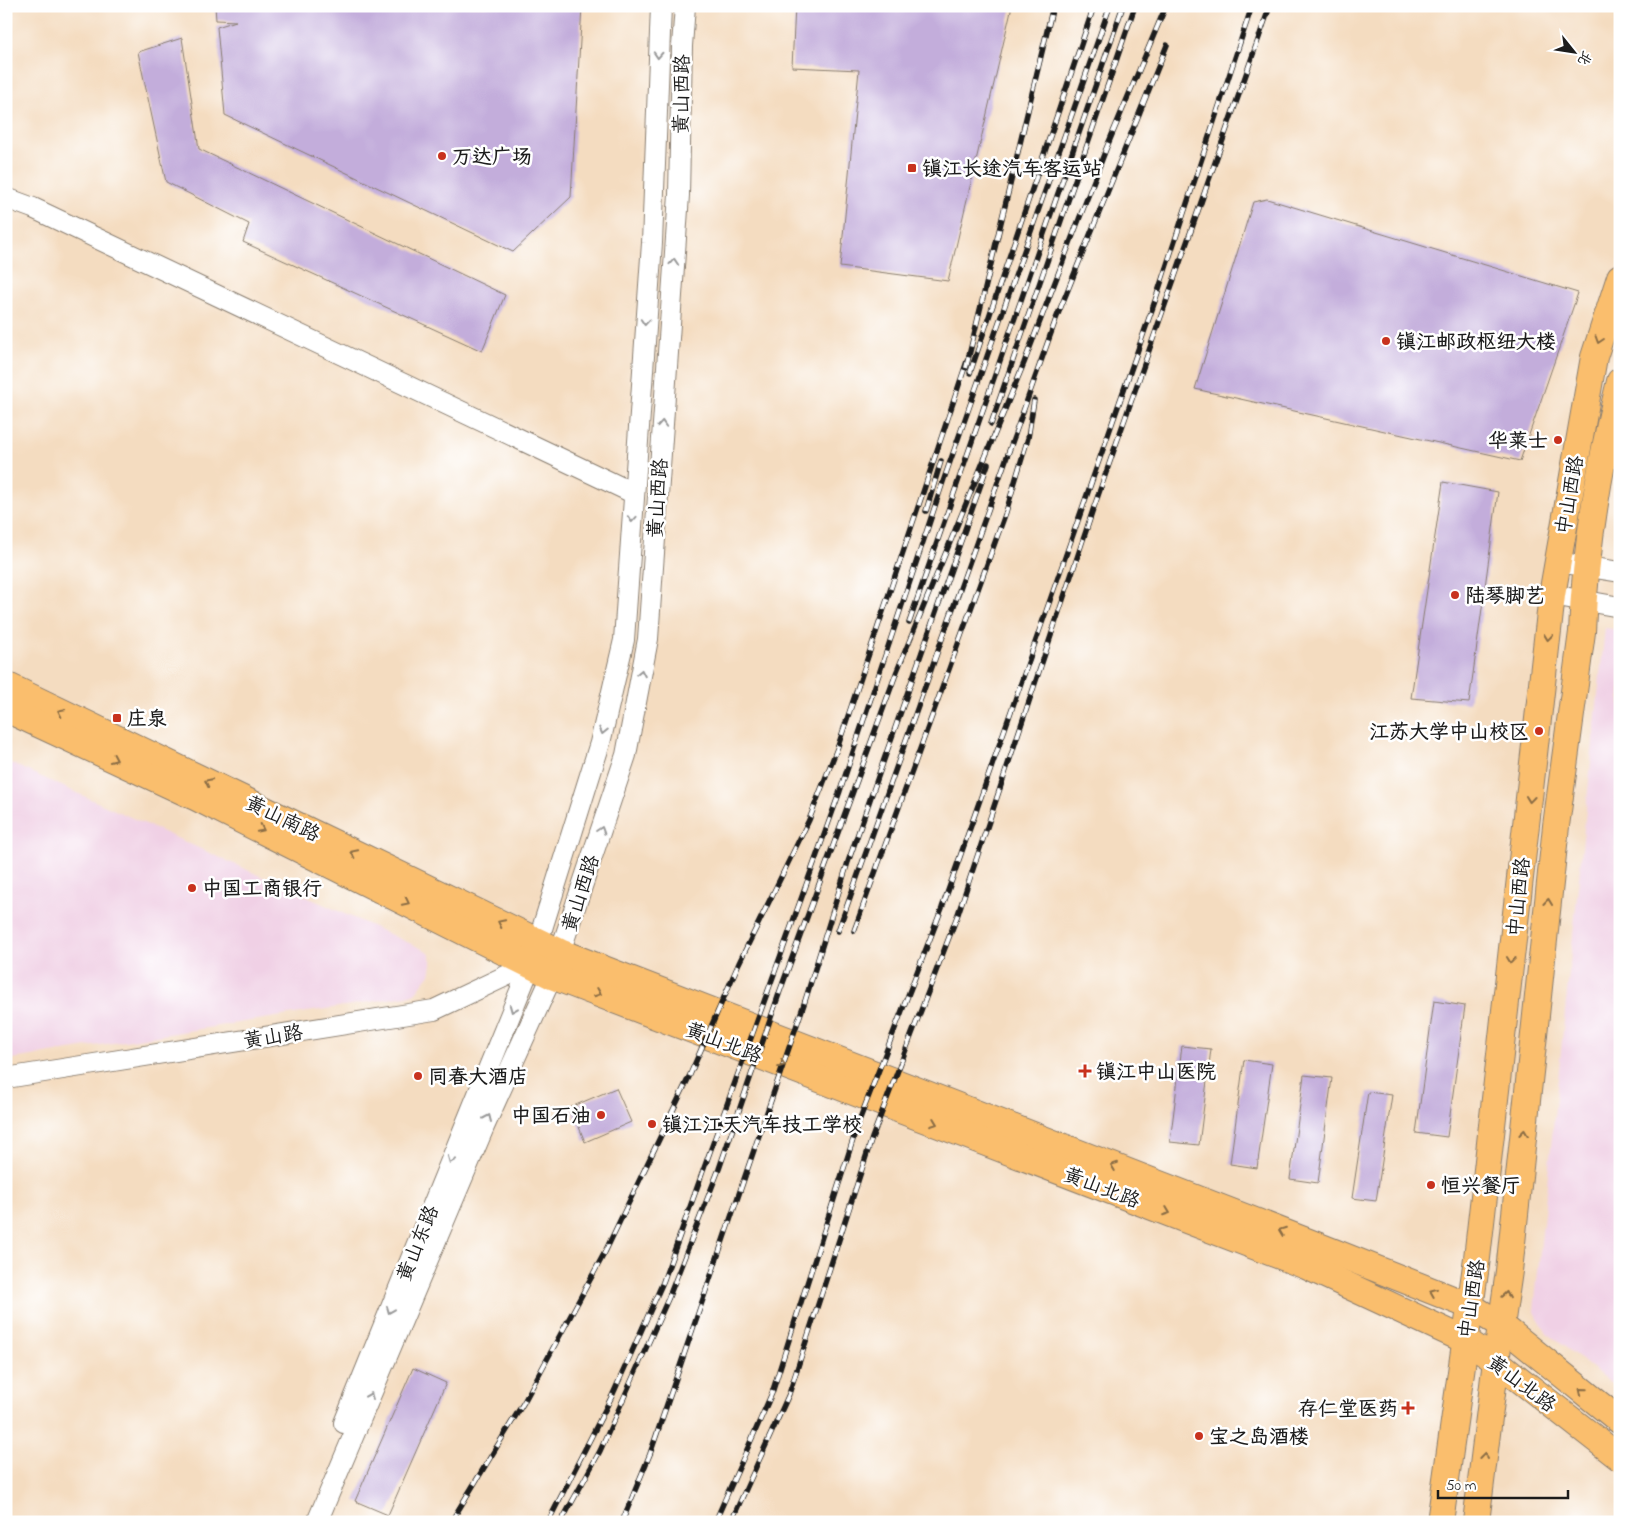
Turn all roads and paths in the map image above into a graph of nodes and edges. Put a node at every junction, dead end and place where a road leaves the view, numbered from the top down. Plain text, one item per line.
1 (661, 6) edge
2 (685, 6) edge
3 (6, 198) edge
4 (1620, 276) edge
5 (1620, 380) edge
6 (633, 493) junction
7 (1558, 562) junction
8 (1587, 565) junction
9 (1620, 572) edge
10 (1552, 595) junction
11 (1583, 601) junction
12 (1620, 607) edge
13 (6, 686) edge
14 (6, 709) edge
15 (546, 958) junction
16 (6, 1078) edge
17 (1470, 1306) junction
18 (1501, 1326) junction
19 (1464, 1340) junction
20 (1496, 1361) junction
21 (1620, 1421) edge
22 (1620, 1458) edge
23 (303, 1522) edge
24 (317, 1522) edge
25 (1440, 1522) edge
26 (1476, 1522) edge

1 -> 6 street, 黄山西路
15 -> 2 street, 黄山西路
3 - 6 street
4 -> 7 main road, 中山西路
5 - 8 main road, 中山西路
6 -> 15 street, 黄山西路
7 - 8 street
7 - 10 main road, 中山西路
8 - 9 street
8 - 11 main road, 中山西路
10 - 11 street
10 -> 17 main road, 中山西路
11 - 12 street
18 -> 11 main road, 中山西路
15 -> 13 main road, 黄山南路
14 -> 15 main road, 黄山南路
15 - 16 street, 黄山路
17 -> 15 main road, 黄山北路
15 -> 19 main road, 黄山北路
15 -> 23 street, 黄山东路
24 -> 15 street, 黄山东路
17 - 18 main road, 黄山北路
17 - 19 main road, 中山西路
18 - 20 main road, 中山西路
21 -> 18 main road, 黄山北路
19 - 20 main road, 黄山北路
19 - 25 main road, 中山西路
20 - 22 main road, 黄山北路
26 -> 20 main road, 中山西路

